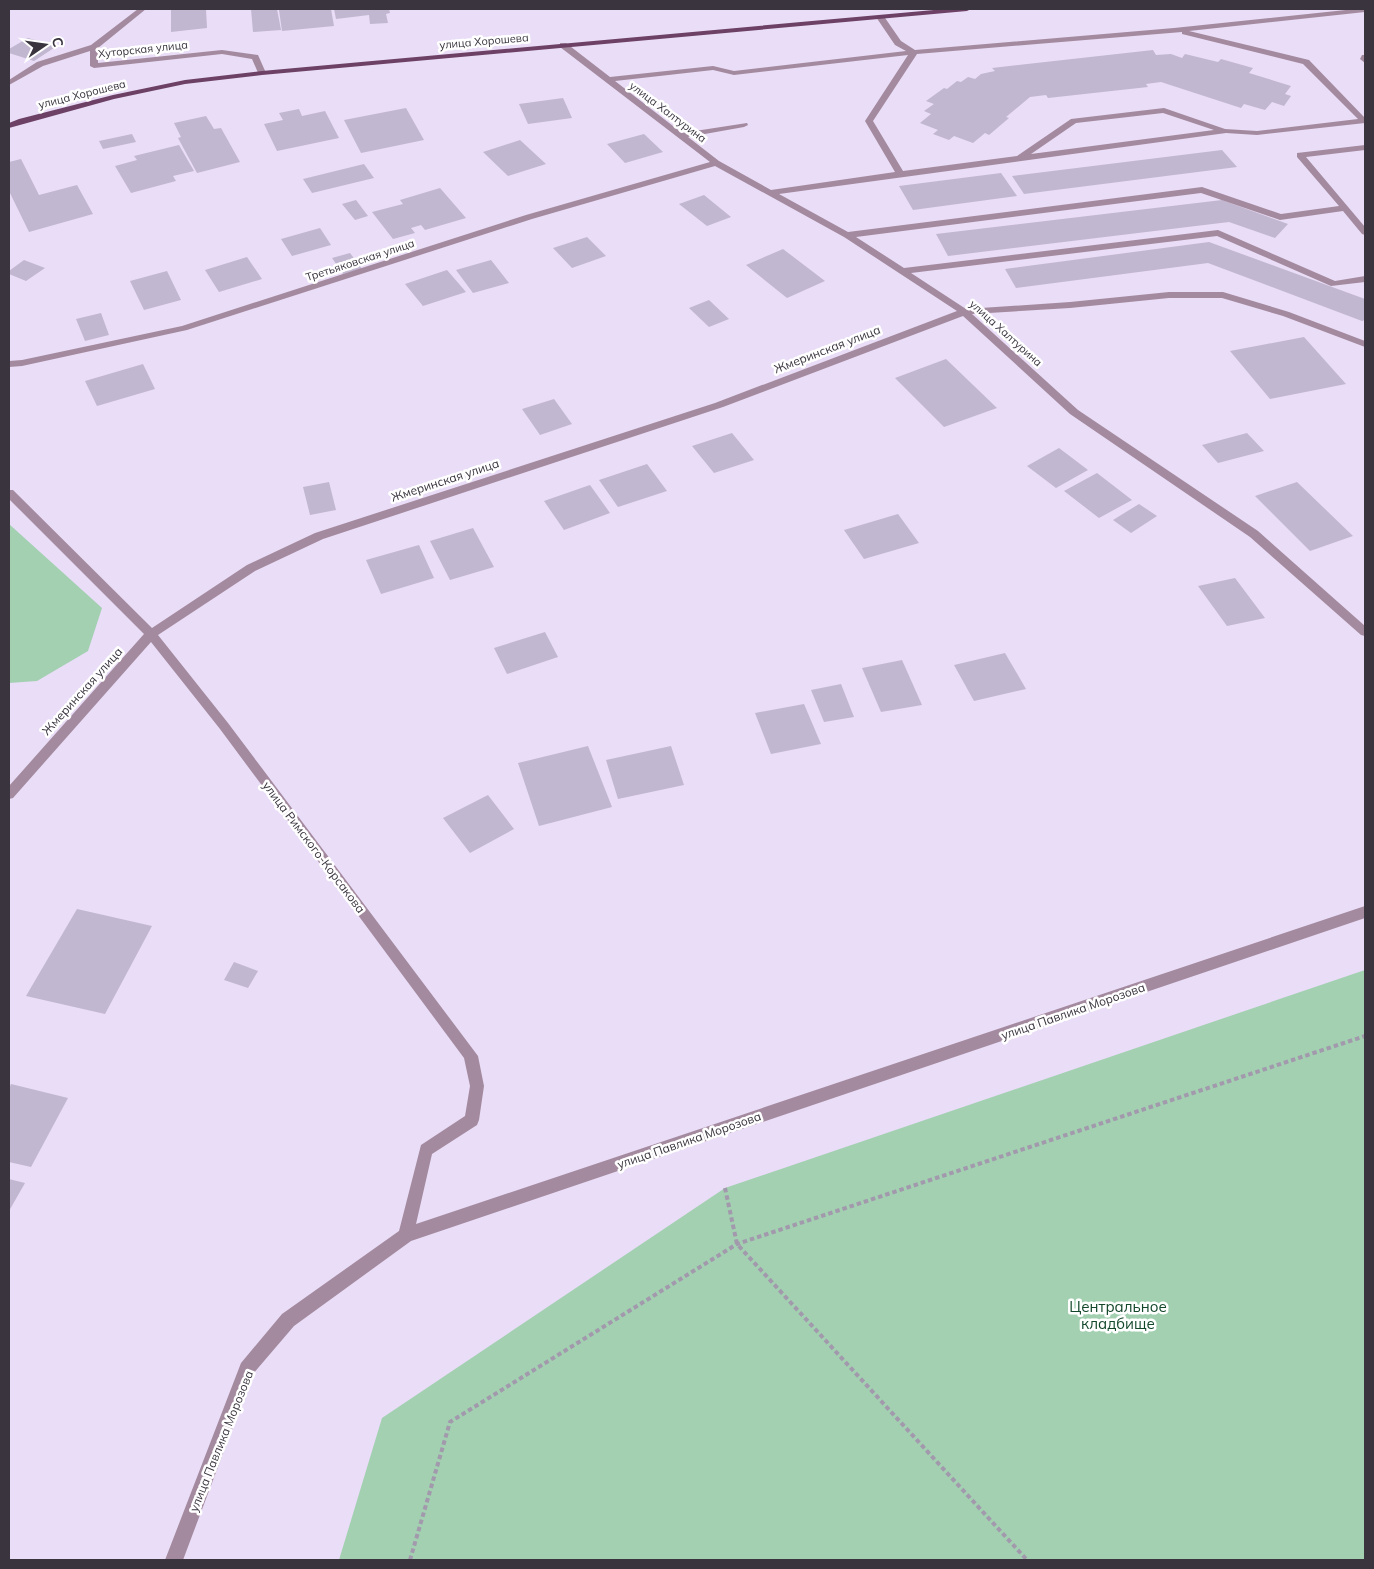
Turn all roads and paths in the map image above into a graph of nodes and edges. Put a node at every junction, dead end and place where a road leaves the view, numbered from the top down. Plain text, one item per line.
1 (142, 9) edge
2 (967, 9) edge
3 (1365, 10) edge
4 (880, 16) junction
5 (1174, 30) junction
6 (562, 45) junction
7 (94, 47) junction
8 (914, 52) junction
9 (1365, 57) edge
10 (1365, 61) edge
11 (262, 73) junction
12 (606, 80) junction
13 (9, 83) edge
14 (1365, 121) edge
15 (744, 125) dead end
16 (9, 126) edge
17 (1226, 131) junction
18 (679, 136) junction
19 (1365, 147) edge
20 (1019, 158) junction
21 (716, 163) junction
22 (900, 174) junction
23 (768, 192) junction
24 (1345, 208) junction
25 (1365, 232) edge
26 (847, 235) junction
27 (904, 271) junction
28 (1365, 279) edge
29 (964, 312) junction
30 (1365, 344) edge
31 (9, 364) edge
32 (9, 493) edge
33 (1365, 632) edge
34 (151, 634) junction
35 (9, 794) edge
36 (1365, 912) edge
37 (1365, 1036) edge
38 (725, 1188) dead end
39 (406, 1235) junction
40 (737, 1244) junction
41 (174, 1560) edge
42 (410, 1560) edge
43 (1027, 1560) edge

1 - 7 street, Хуторская улица
2 - 4 main road, улица Хорошева
3 - 5 street
4 - 6 main road, улица Хорошева
4 - 8 street
5 - 8 street
5 - 14 street
6 - 11 main road, улица Хорошева
6 - 12 street, улица Халтурина
7 - 11 street, Хуторская улица
7 - 13 street
8 - 12 street
8 - 22 street
9 - 10 street
11 - 16 main road, улица Хорошева
12 - 18 street, улица Халтурина
14 - 17 street
15 - 18 street
17 - 20 street
17 - 20 street
18 - 21 street, улица Халтурина
19 - 24 street
20 - 22 street
21 - 23 street, улица Халтурина
21 - 31 street, Третьяковская улица
22 - 23 street
23 - 26 street, улица Халтурина
24 - 25 street
24 - 26 street
26 - 27 street, улица Халтурина
27 - 28 street
27 - 29 street, улица Халтурина
29 - 30 street, Жмеринская улица
29 - 33 street, улица Халтурина
29 - 34 street, Жмеринская улица
32 - 34 street, улица Римского-Корсакова
34 - 35 street, Жмеринская улица
34 - 39 street, улица Римского-Корсакова
36 - 39 street, улица Павлика Морозова
37 - 40 path
38 - 40 path
39 - 41 street, улица Павлика Морозова
40 - 42 path
40 - 43 path

